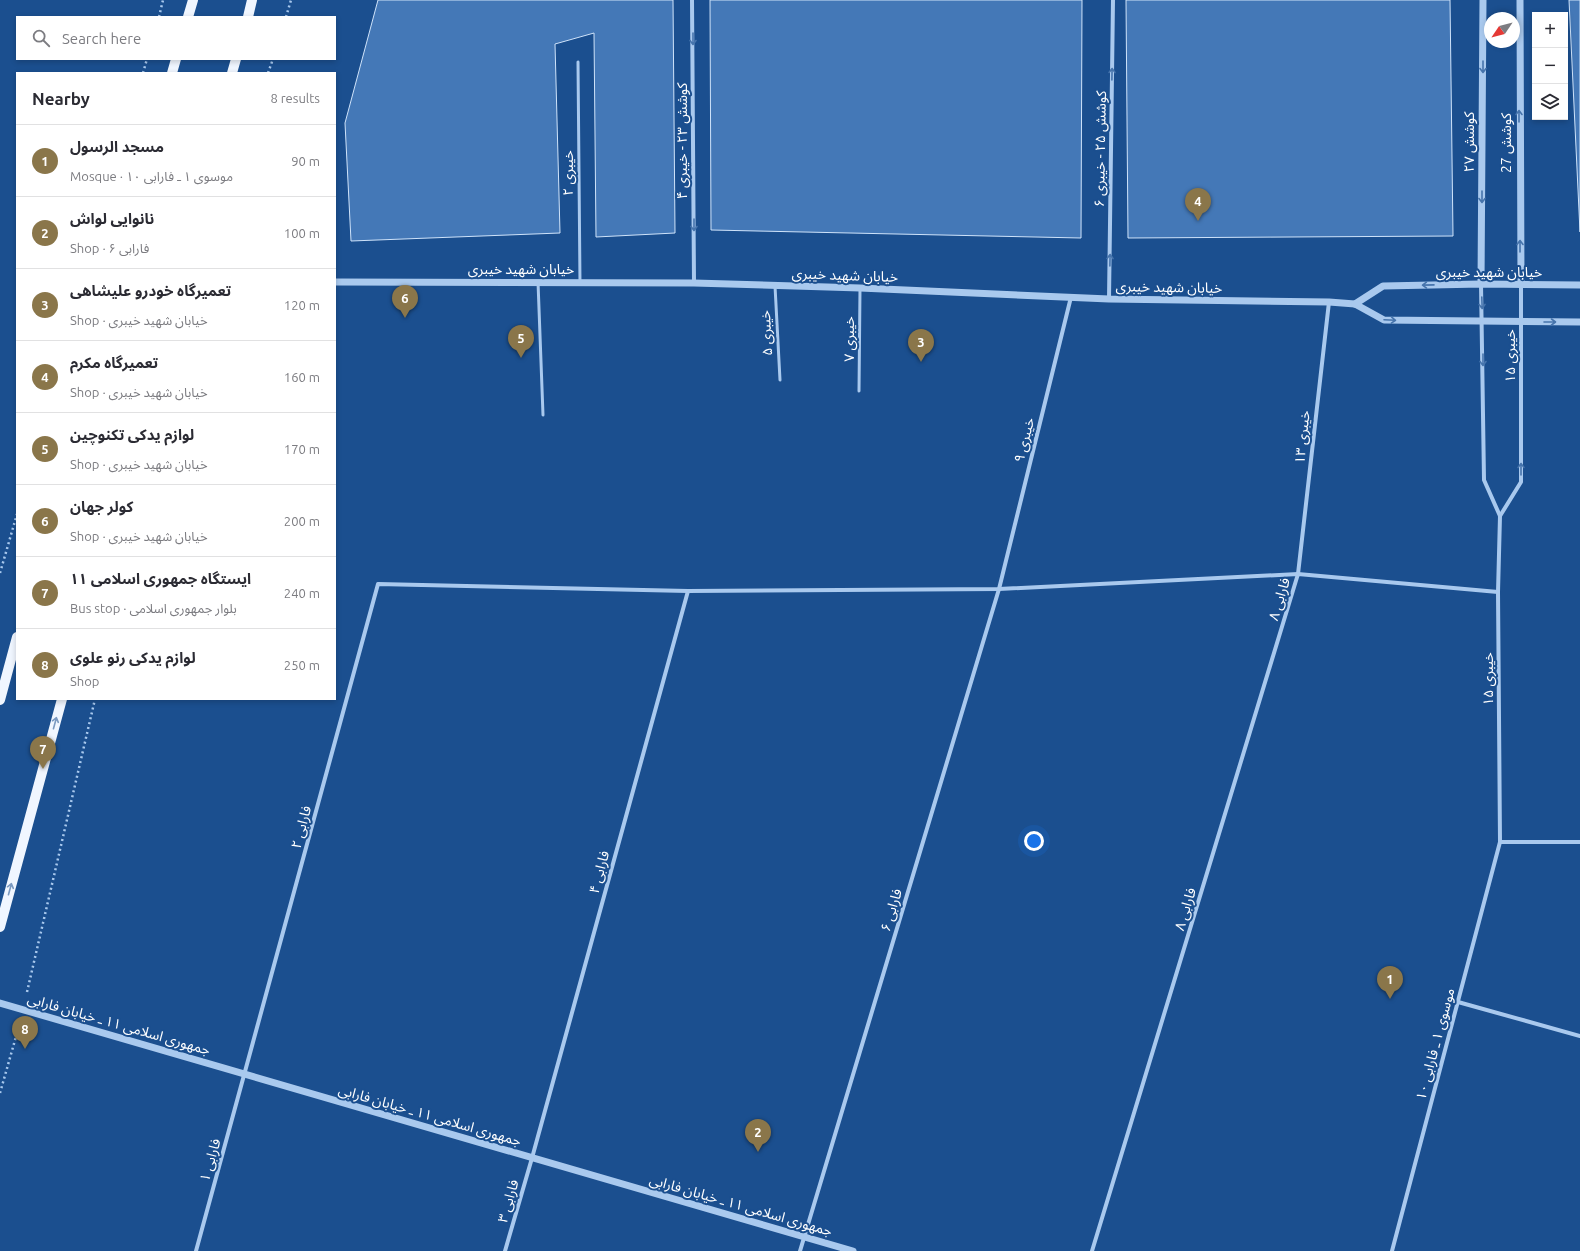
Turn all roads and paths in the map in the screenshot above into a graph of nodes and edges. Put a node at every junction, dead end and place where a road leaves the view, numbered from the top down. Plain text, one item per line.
1 (163, 0) edge
2 (193, 0) edge
3 (252, 0) edge
4 (291, 0) edge
5 (692, 0) edge
6 (1113, 0) edge
7 (1483, 0) edge
8 (1520, 0) edge
9 (159, 16) edge
10 (188, 16) edge
11 (248, 16) edge
12 (286, 16) edge
13 (147, 60) edge
14 (176, 60) edge
15 (236, 60) edge
16 (273, 60) edge
17 (578, 62) dead end
18 (143, 72) edge
19 (172, 72) edge
20 (232, 72) edge
21 (268, 72) edge
22 (336, 282) edge
23 (538, 282) junction
24 (580, 283) junction
25 (694, 283) junction
26 (1481, 284) junction
27 (1521, 285) junction
28 (1580, 285) edge
29 (775, 286) junction
30 (860, 288) junction
31 (1071, 297) junction
32 (1109, 299) junction
33 (1329, 302) junction
34 (1355, 304) junction
35 (1483, 321) junction
36 (1521, 322) junction
37 (1580, 322) edge
38 (780, 380) dead end
39 (859, 391) dead end
40 (543, 415) dead end
41 (1500, 516) junction
42 (16, 518) edge
43 (0, 574) edge
44 (1298, 574) junction
45 (999, 589) junction
46 (688, 591) junction
47 (1498, 592) junction
48 (16, 641) edge
49 (0, 700) edge
50 (62, 700) edge
51 (95, 700) edge
52 (1500, 842) junction
53 (1580, 842) edge
54 (0, 927) edge
55 (1458, 1002) junction
56 (0, 1003) edge
57 (23, 1010) junction
58 (1580, 1036) edge
59 (245, 1074) junction
60 (0, 1093) edge
61 (532, 1158) junction
62 (804, 1237) junction
63 (196, 1251) edge
64 (505, 1251) edge
65 (800, 1251) edge
66 (853, 1251) edge
67 (1092, 1251) edge
68 (1392, 1251) edge

1 - 9 path
2 - 10 main road
3 - 11 main road
4 - 12 path
5 -> 25 street, کوشش ۲۳ - خیبری ۴
32 -> 6 street, کوشش ۲۵ - خیبری ۶
7 -> 26 street, کوشش ۲۷
27 -> 8 street, کوشش 27
13 - 18 path
14 - 19 main road
15 - 20 main road
16 - 21 path
17 - 24 lane, خیبری ۲
22 - 23 street, خیابان شهید خیبری
23 - 24 street, خیابان شهید خیبری
23 - 40 lane
24 - 25 street, خیابان شهید خیبری
25 - 29 street, خیابان شهید خیبری
26 - 27 street, خیابان شهید خیبری
26 -> 34 street, خیابان شهید خیبری
26 -> 35 street, خیبری ۱۵
27 - 28 street, خیابان شهید خیبری
27 - 36 street, خیبری ۱۵
29 - 30 street, خیابان شهید خیبری
29 - 38 lane, خیبری ۵
30 - 31 street, خیابان شهید خیبری
30 - 39 lane, خیبری ۷
31 - 32 street, خیابان شهید خیبری
31 - 45 street, خیبری ۹
32 - 33 street, خیابان شهید خیبری
33 - 34 street, خیابان شهید خیبری
33 - 44 street, خیبری ۱۳
34 -> 35 street, خیابان شهید خیبری
35 - 36 street, خیابان شهید خیبری
35 -> 41 street, خیبری ۱۵
36 -> 37 street, خیابان شهید خیبری
41 -> 36 street, خیبری ۱۵
41 - 47 street, خیبری ۱۵
42 - 43 path
44 - 45 street
44 - 47 street
44 - 67 street, فارابی ۸
45 - 46 street
45 - 62 street, فارابی ۶
46 - 59 street, فارابی ۲
46 - 61 street, فارابی ۴
47 - 52 street, خیبری ۱۵
48 - 49 main road
54 -> 50 main road
51 - 57 path
52 - 53 street
52 - 55 street, موسوی ۱ ـ فارابی ۱۰
55 - 58 street
55 - 68 street, موسوی ۱ ـ فارابی ۱۰
56 - 57 street, جمهوری اسلامی ۱۱ ـ خیابان فارابی
57 - 59 street, جمهوری اسلامی ۱۱ ـ خیابان فارابی
57 - 60 path
59 - 61 street, جمهوری اسلامی ۱۱ ـ خیابان فارابی
59 - 63 street, فارابی ۱
61 - 62 street, جمهوری اسلامی ۱۱ ـ خیابان فارابی
61 - 64 street, فارابی ۳
62 - 65 street, فارابی ۶
62 - 66 street, جمهوری اسلامی ۱۱ ـ خیابان فارابی

